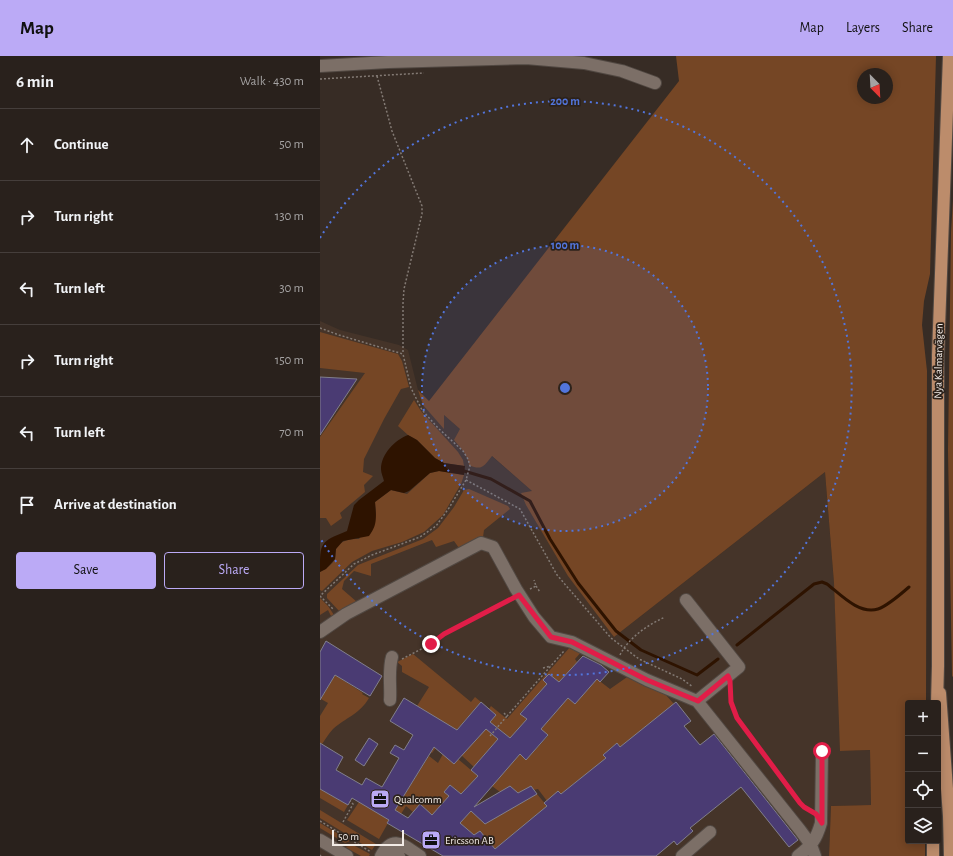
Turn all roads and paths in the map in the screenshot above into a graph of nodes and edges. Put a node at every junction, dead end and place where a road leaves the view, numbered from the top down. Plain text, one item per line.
1 (949, 56) edge
2 (320, 66) edge
3 (424, 73) dead end
4 (377, 75) junction
5 (320, 80) edge
6 (655, 82) dead end
7 (320, 328) edge
8 (403, 354) junction
9 (466, 480) junction
10 (534, 580) dead end
11 (536, 586) junction
12 (540, 592) dead end
13 (519, 595) junction
14 (320, 596) edge
15 (686, 600) dead end
16 (665, 616) dead end
17 (340, 617) junction
18 (320, 632) edge
19 (572, 642) junction
20 (627, 645) dead end
21 (391, 662) joint
22 (552, 666) junction
23 (938, 666) junction
24 (543, 668) dead end
25 (728, 676) junction
26 (700, 699) junction
27 (390, 700) dead end
28 (937, 700) edge
29 (504, 713) dead end
30 (507, 716) junction
31 (490, 736) dead end
32 (822, 751) dead end
33 (350, 801) dead end
34 (810, 810) dead end
35 (320, 821) edge
36 (343, 822) dead end
37 (710, 832) dead end
38 (320, 840) edge
39 (354, 842) junction
40 (350, 844) dead end
41 (934, 844) edge
42 (813, 851) edge
43 (379, 852) edge
44 (347, 856) edge
45 (400, 856) edge
46 (420, 856) edge
47 (682, 856) edge
48 (798, 856) edge
49 (933, 856) edge
50 (950, 856) edge

1 - 23 main road, Nya Kalmarvägen
2 - 6 street
3 - 4 path
4 - 5 path
4 - 8 path
7 - 8 path
8 - 9 path
9 - 14 path
9 - 26 path
10 - 11 path
11 - 12 path
11 - 13 path
13 - 17 street
13 - 19 street
13 - 21 path
14 - 17 path
15 - 25 street
16 - 20 path
17 - 18 street
19 - 22 path
19 - 26 street
21 - 27 street
22 - 24 path
22 - 30 path
23 - 28 main road, Nya Kalmarvägen
23 - 50 main road, Nya Kalmarvägen
25 - 26 street
25 - 34 path
26 - 42 street
29 - 30 path
30 - 31 path
32 - 42 street
33 - 36 path
35 - 39 path
37 - 47 street
38 - 44 street
39 - 40 path
39 - 43 path
41 - 49 main road
42 - 48 street
43 - 45 street
43 - 46 street

